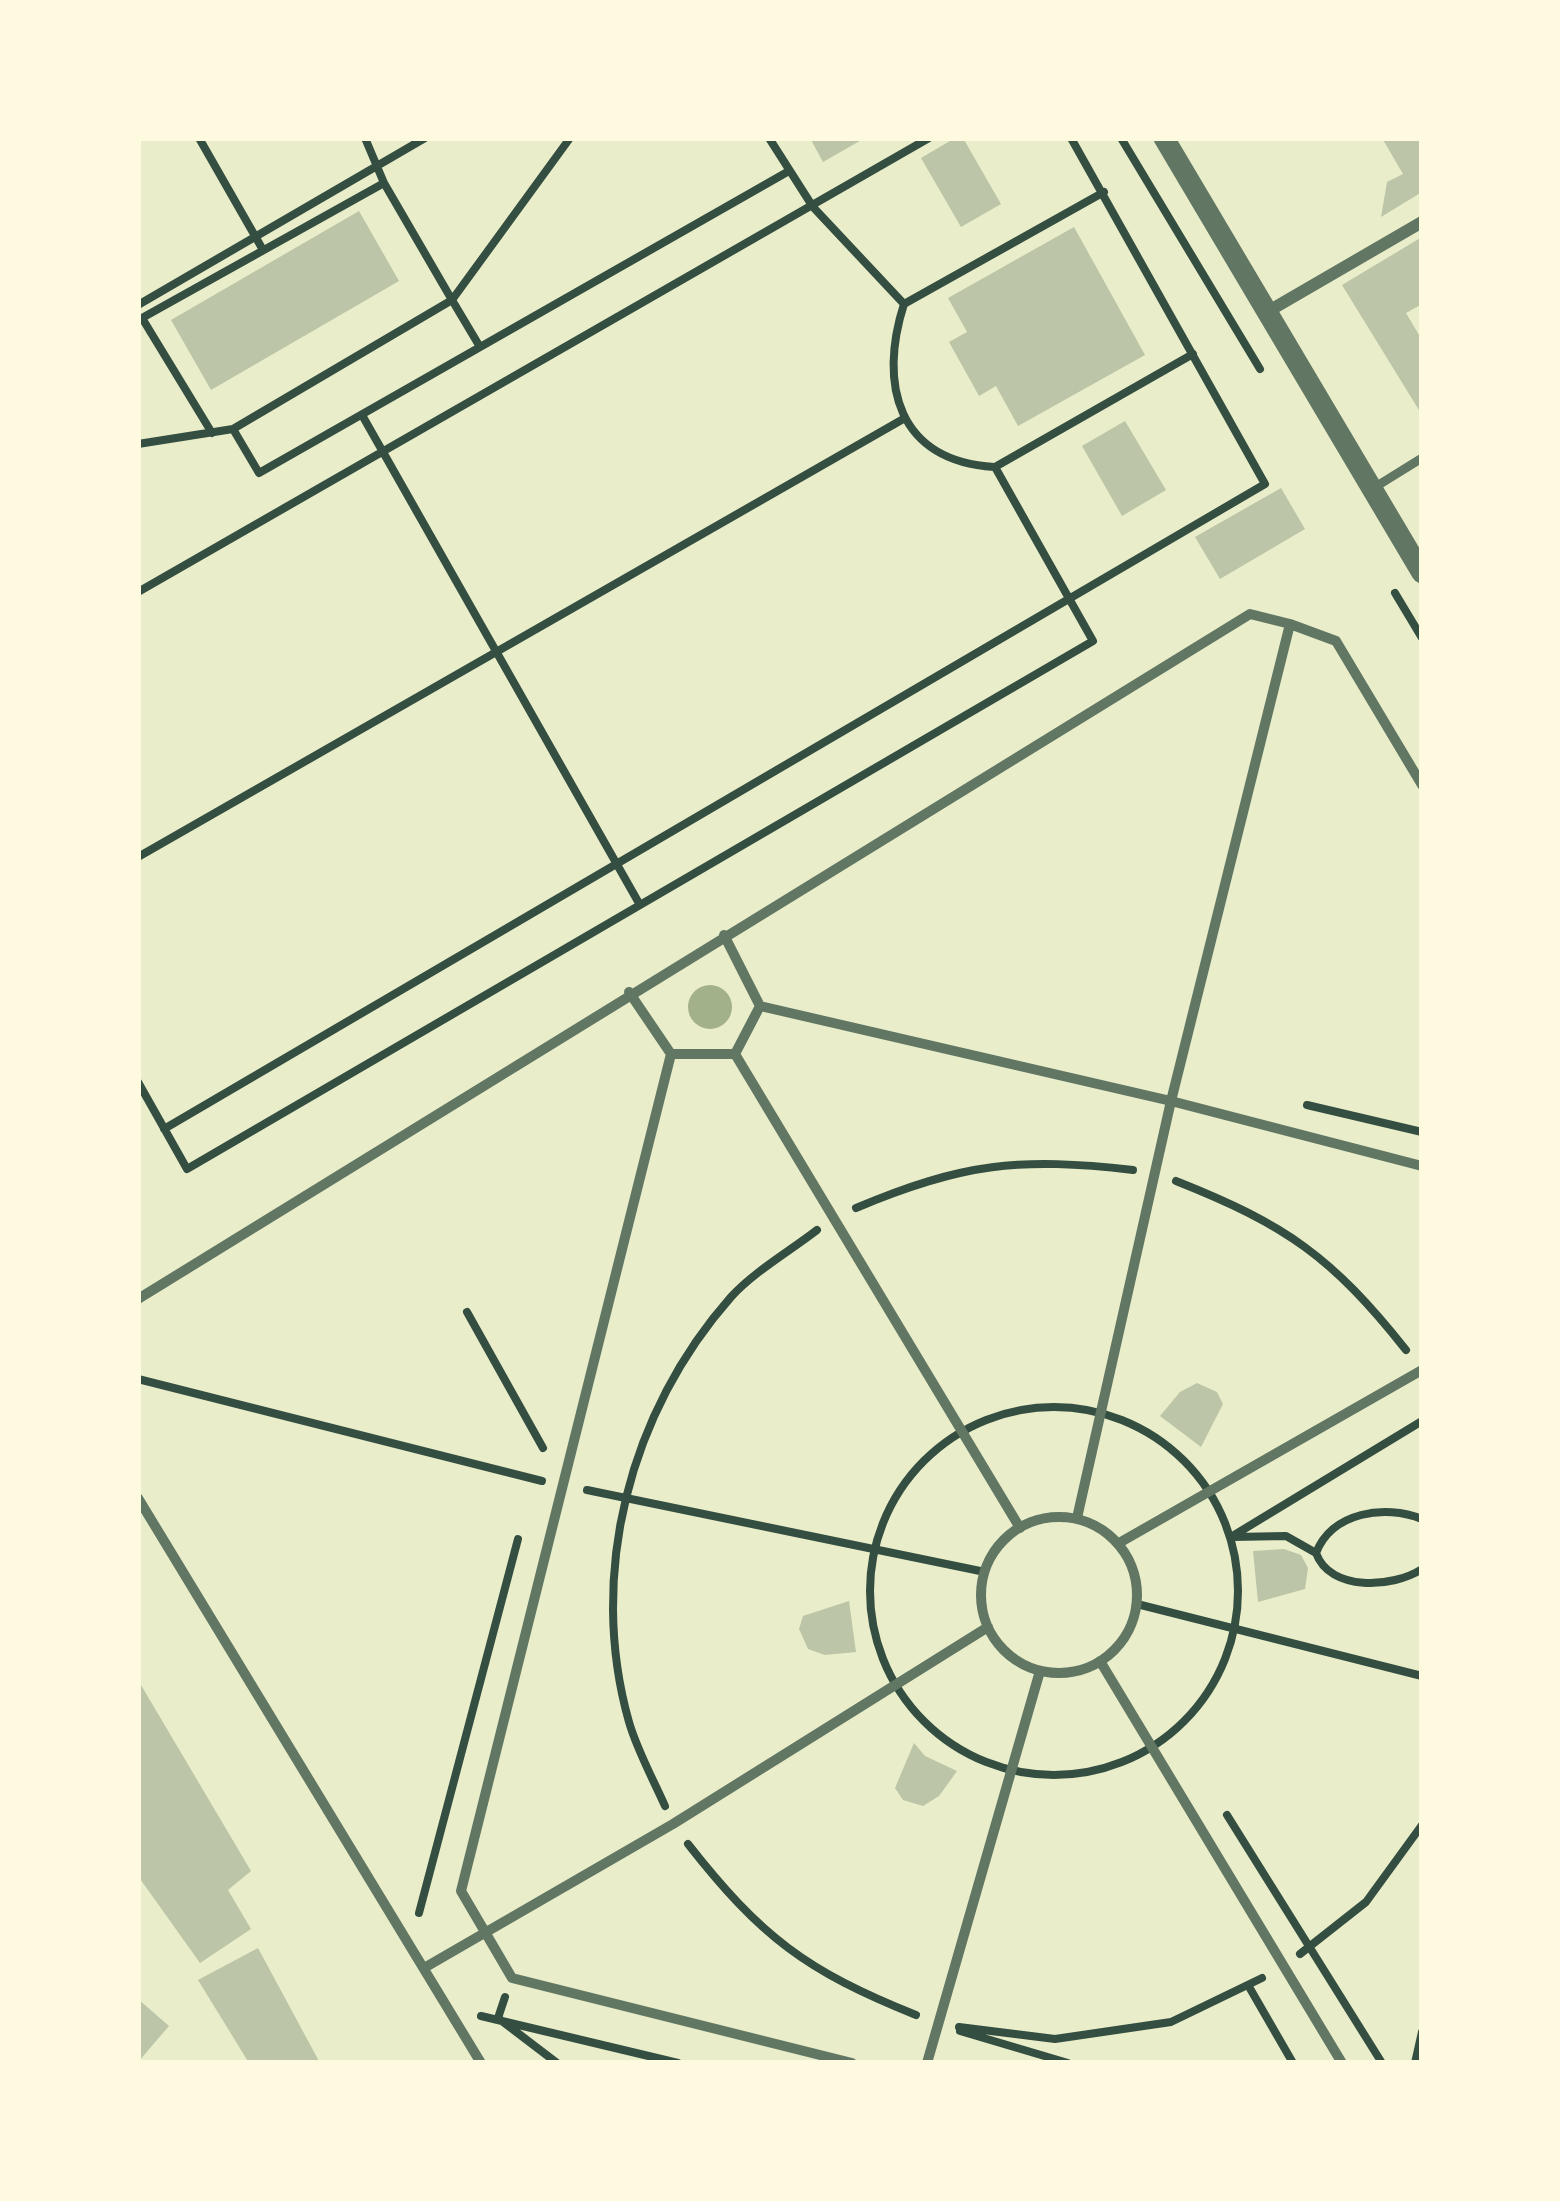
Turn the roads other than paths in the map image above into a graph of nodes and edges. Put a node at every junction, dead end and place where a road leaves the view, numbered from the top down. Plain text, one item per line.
1 (1164, 138) edge
2 (1422, 222) edge
3 (1267, 312) junction
4 (1422, 458) edge
5 (1372, 489) junction
6 (1422, 573) edge
7 (1290, 624) junction
8 (1422, 785) edge
9 (724, 935) junction
10 (629, 992) junction
11 (760, 1006) junction
12 (671, 1054) junction
13 (735, 1054) junction
14 (1171, 1101) junction
15 (1422, 1166) edge
16 (138, 1299) edge
17 (1422, 1370) edge
18 (138, 1498) edge
19 (1077, 1518) junction
20 (1020, 1528) junction
21 (1119, 1544) junction
22 (988, 1627) junction
23 (1100, 1661) junction
24 (1040, 1671) junction
25 (486, 1931) junction
26 (424, 1968) junction
27 (481, 2063) edge
28 (852, 2063) edge
29 (927, 2063) edge
30 (1342, 2063) edge

1 - 3 street
2 - 3 street
3 - 5 street
4 - 5 lane
5 - 6 street
7 - 8 street
7 - 9 street
7 - 14 street
9 - 10 street
9 - 11 street
10 - 12 street
10 - 16 street
11 - 13 street
11 - 14 street
12 - 13 street
12 - 25 street
13 - 20 street
14 - 15 street
14 - 19 street
17 - 21 street
18 - 26 street
19 - 20 street
19 - 21 street
20 - 22 street
21 - 23 street
22 - 24 street
22 - 25 street
23 - 24 street
23 - 30 street
24 - 29 street
25 - 26 street
25 - 28 street
26 - 27 street

